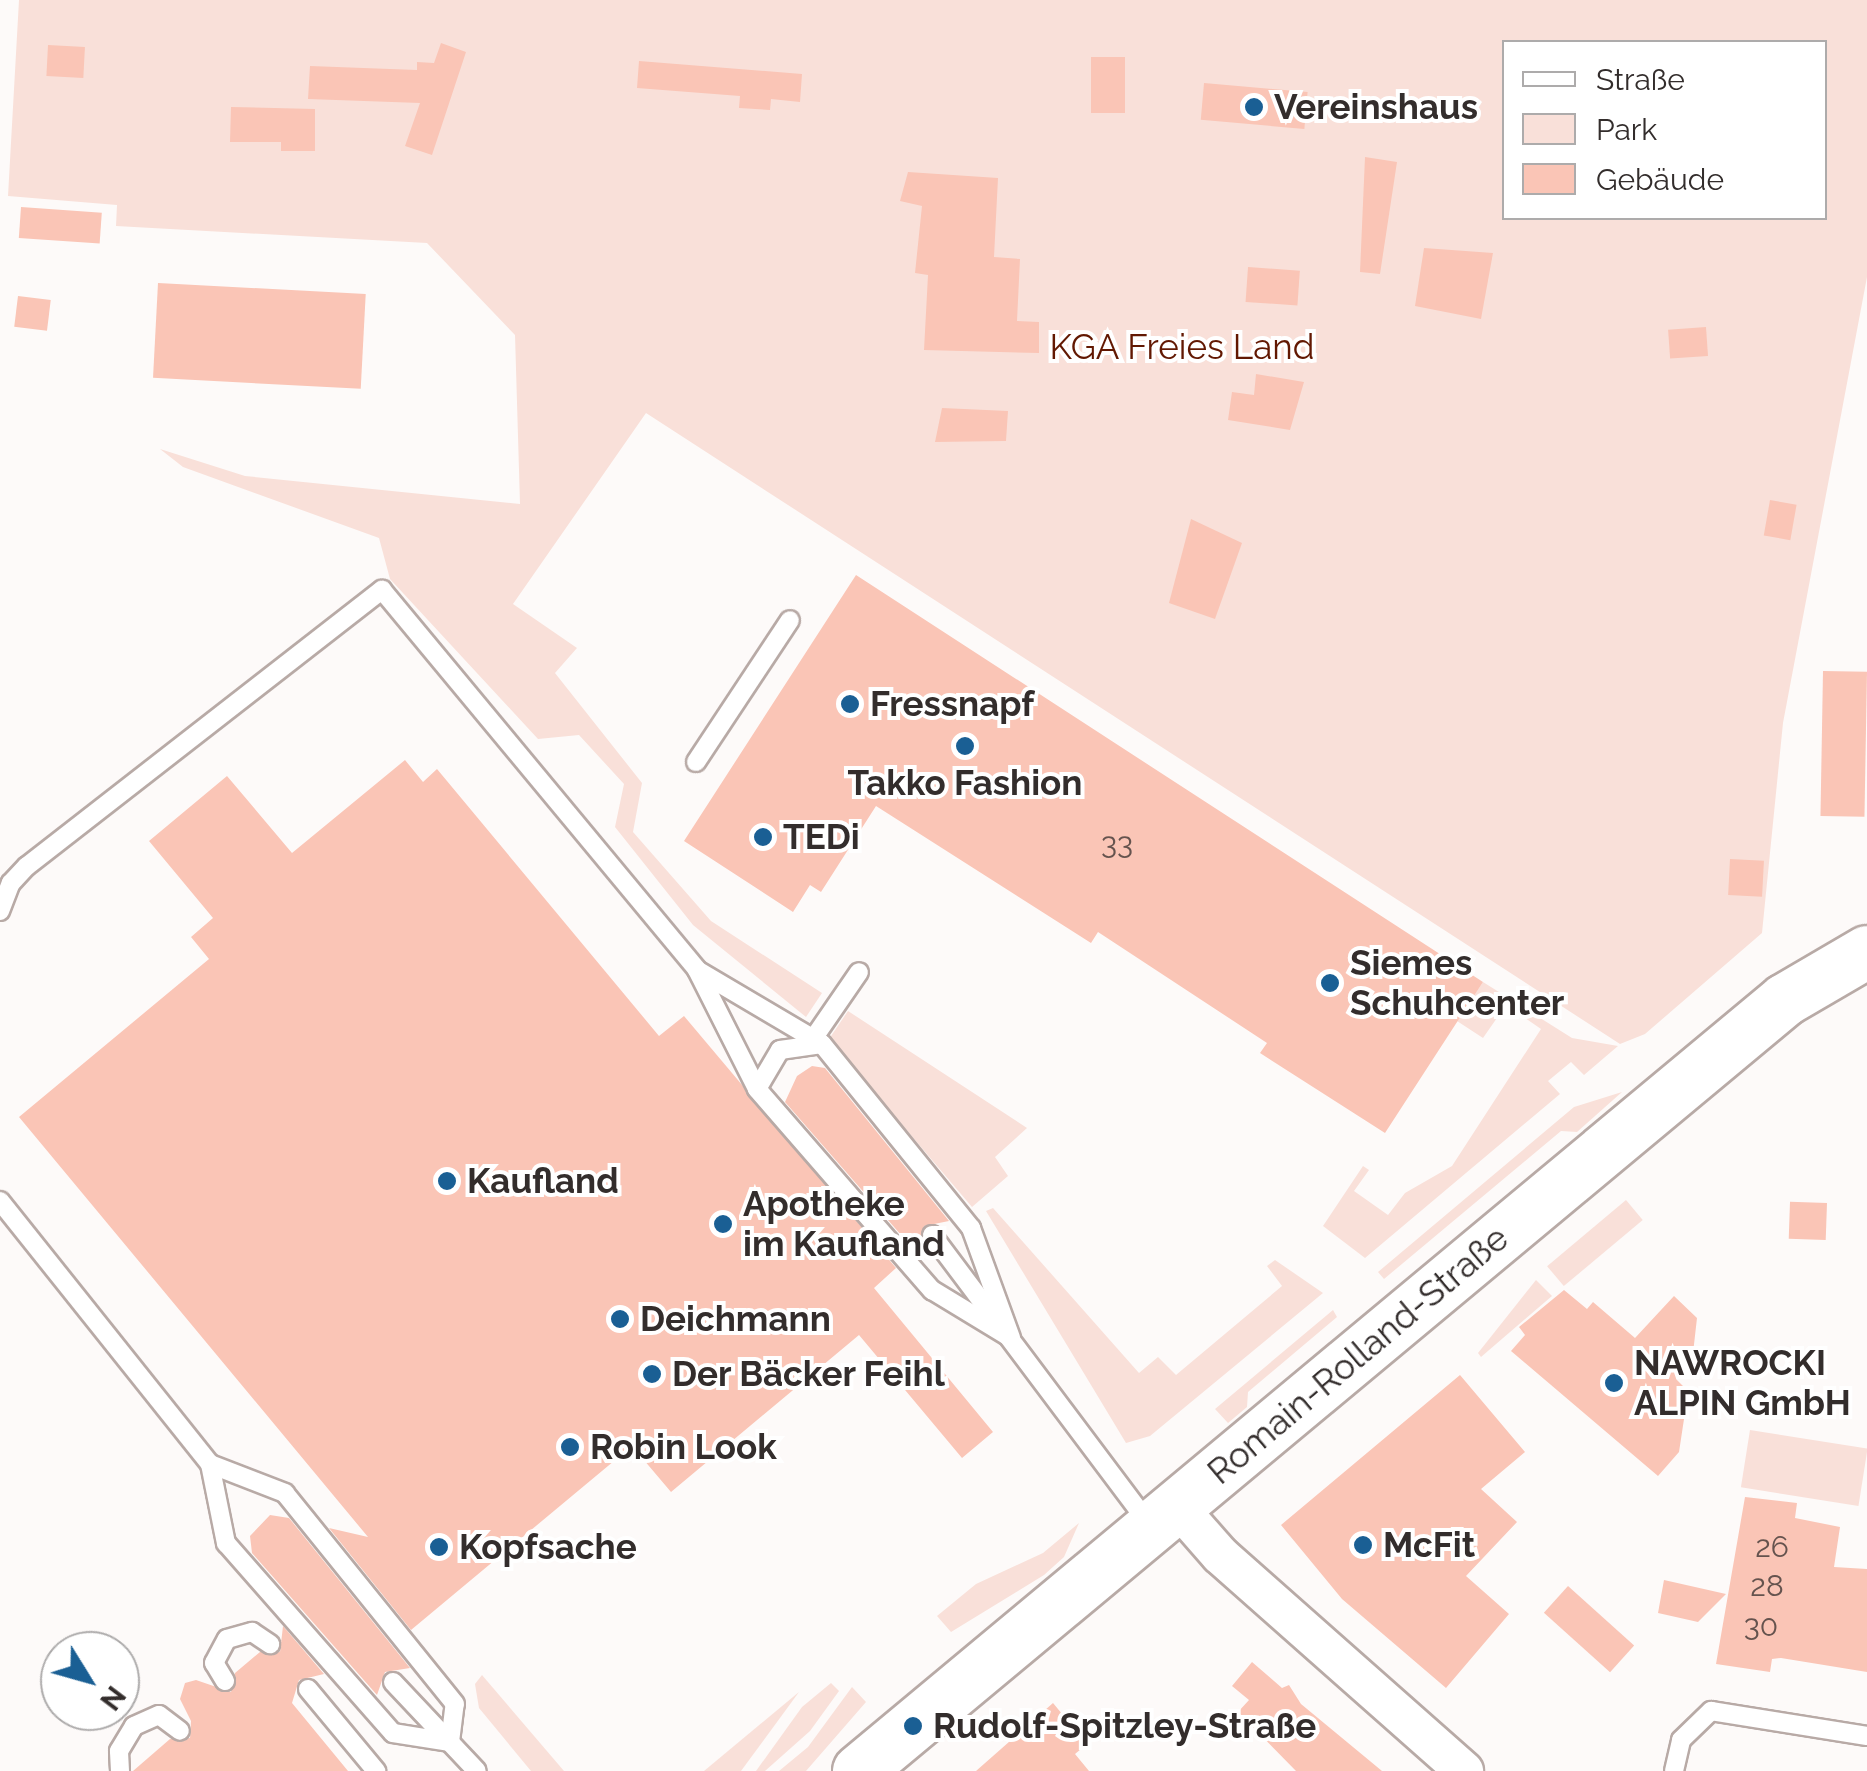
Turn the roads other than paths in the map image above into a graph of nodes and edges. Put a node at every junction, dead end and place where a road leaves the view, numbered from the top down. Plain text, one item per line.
1 (790, 620) dead end
2 (696, 762) dead end
3 (0, 911) edge
4 (1867, 952) edge
5 (696, 970) junction
6 (858, 972) dead end
7 (818, 1042) junction
8 (757, 1088) junction
9 (0, 1201) edge
10 (932, 1235) dead end
11 (1011, 1338) junction
12 (210, 1464) junction
13 (1164, 1517) junction
14 (270, 1644) dead end
15 (225, 1681) dead end
16 (393, 1682) dead end
17 (308, 1688) dead end
18 (180, 1731) dead end
19 (1867, 1736) edge
20 (450, 1742) junction
21 (120, 1771) edge
22 (376, 1771) edge
23 (478, 1771) edge
24 (859, 1771) edge
25 (1464, 1771) edge
26 (1674, 1771) edge

1 - 2 lane
3 - 5 lane
4 - 13 main road, Romain-Rolland-Straße
5 - 7 lane
5 - 8 lane
6 - 7 lane
7 - 8 lane
7 - 11 lane
8 - 11 lane
9 - 12 lane
10 - 11 lane
11 - 13 lane
12 - 20 lane
12 - 20 lane
13 - 24 main road, Romain-Rolland-Straße
13 - 25 street
14 - 15 lane
16 - 20 lane
17 - 22 lane
18 - 21 lane
19 - 26 lane
20 - 23 lane

